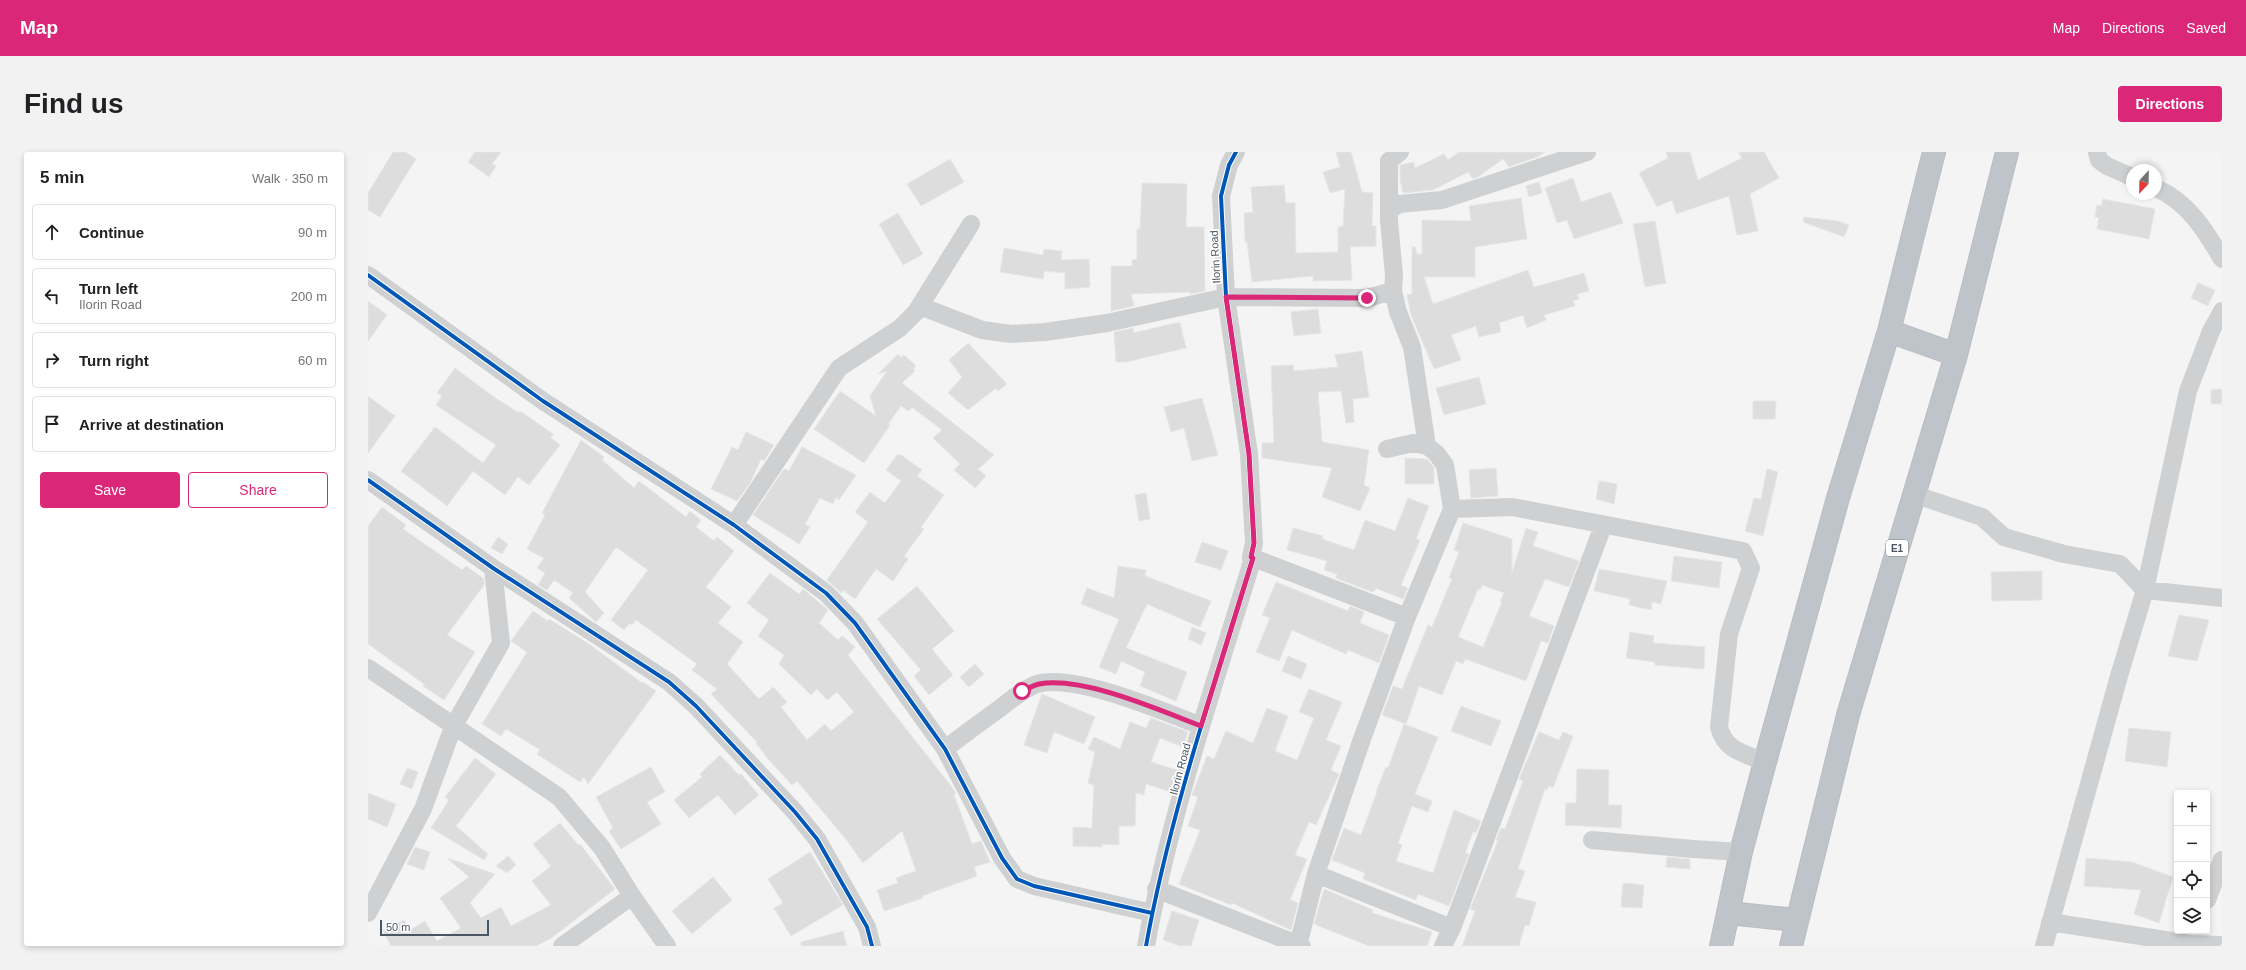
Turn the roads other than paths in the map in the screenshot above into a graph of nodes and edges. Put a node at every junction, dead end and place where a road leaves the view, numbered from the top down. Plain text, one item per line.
1 (1400, 152) edge
2 (1587, 152) edge
3 (1934, 152) edge
4 (2007, 152) edge
5 (2097, 152) edge
6 (1233, 153) edge
7 (2126, 174) edge
8 (2162, 191) edge
9 (1389, 211) junction
10 (971, 224) dead end
11 (2222, 259) edge
12 (368, 275) edge
13 (1393, 291) junction
14 (1226, 297) junction
15 (920, 306) junction
16 (2222, 311) edge
17 (1889, 331) junction
18 (1956, 355) junction
19 (1427, 446) junction
20 (1387, 449) dead end
21 (368, 480) edge
22 (1913, 494) junction
23 (1452, 509) junction
24 (734, 525) junction
25 (1603, 526) junction
26 (1251, 557) junction
27 (492, 568) junction
28 (2145, 590) junction
29 (2222, 598) edge
30 (1407, 617) junction
31 (368, 668) edge
32 (1201, 726) junction
33 (453, 727) junction
34 (945, 749) junction
35 (1765, 762) junction
36 (1592, 840) dead end
37 (1740, 852) junction
38 (2222, 860) edge
39 (1316, 874) junction
40 (1156, 889) junction
41 (632, 896) junction
42 (2208, 898) edge
43 (368, 913) edge
44 (1152, 913) junction
45 (1728, 913) junction
46 (1796, 920) junction
47 (2050, 922) junction
48 (1452, 928) junction
49 (2193, 937) edge
50 (2222, 945) edge
51 (562, 946) edge
52 (667, 946) edge
53 (872, 946) edge
54 (1146, 946) edge
55 (1299, 946) edge
56 (1443, 946) edge
57 (1721, 946) edge
58 (1791, 946) edge
59 (2044, 946) edge

1 - 9 street
2 - 9 street
3 - 17 highway
4 - 18 highway, E1
5 - 7 street
6 - 14 street, Ilorin Road
8 - 11 street
9 - 13 street
10 - 15 street
12 - 24 street
13 - 14 street
13 - 19 street
14 - 15 street
14 - 26 street, Ilorin Road
15 - 24 street
16 - 28 street
17 - 18 highway
17 - 35 highway
18 - 22 highway, E1
19 - 20 street
19 - 23 street
21 - 27 street
22 - 28 street
22 - 46 highway, E1
23 - 25 street
23 - 30 street
24 - 34 street
25 - 35 street
25 - 48 street
26 - 30 street
26 - 32 street, Ilorin Road
27 - 33 street
27 - 53 street
28 - 29 street
28 - 47 street
30 - 39 street
31 - 33 street
32 - 34 street
32 - 40 street, Ilorin Road
33 - 41 street
33 - 43 street
34 - 44 street
35 - 37 highway
36 - 37 street
37 - 45 highway
38 - 42 street
39 - 48 street
39 - 55 street
40 - 44 street, Ilorin Road
40 - 55 street
41 - 51 street
41 - 52 street
44 - 54 street, Ilorin Road
45 - 46 highway
45 - 57 highway
46 - 58 highway, E1
47 - 49 street
47 - 59 street
48 - 56 street
49 - 50 street

